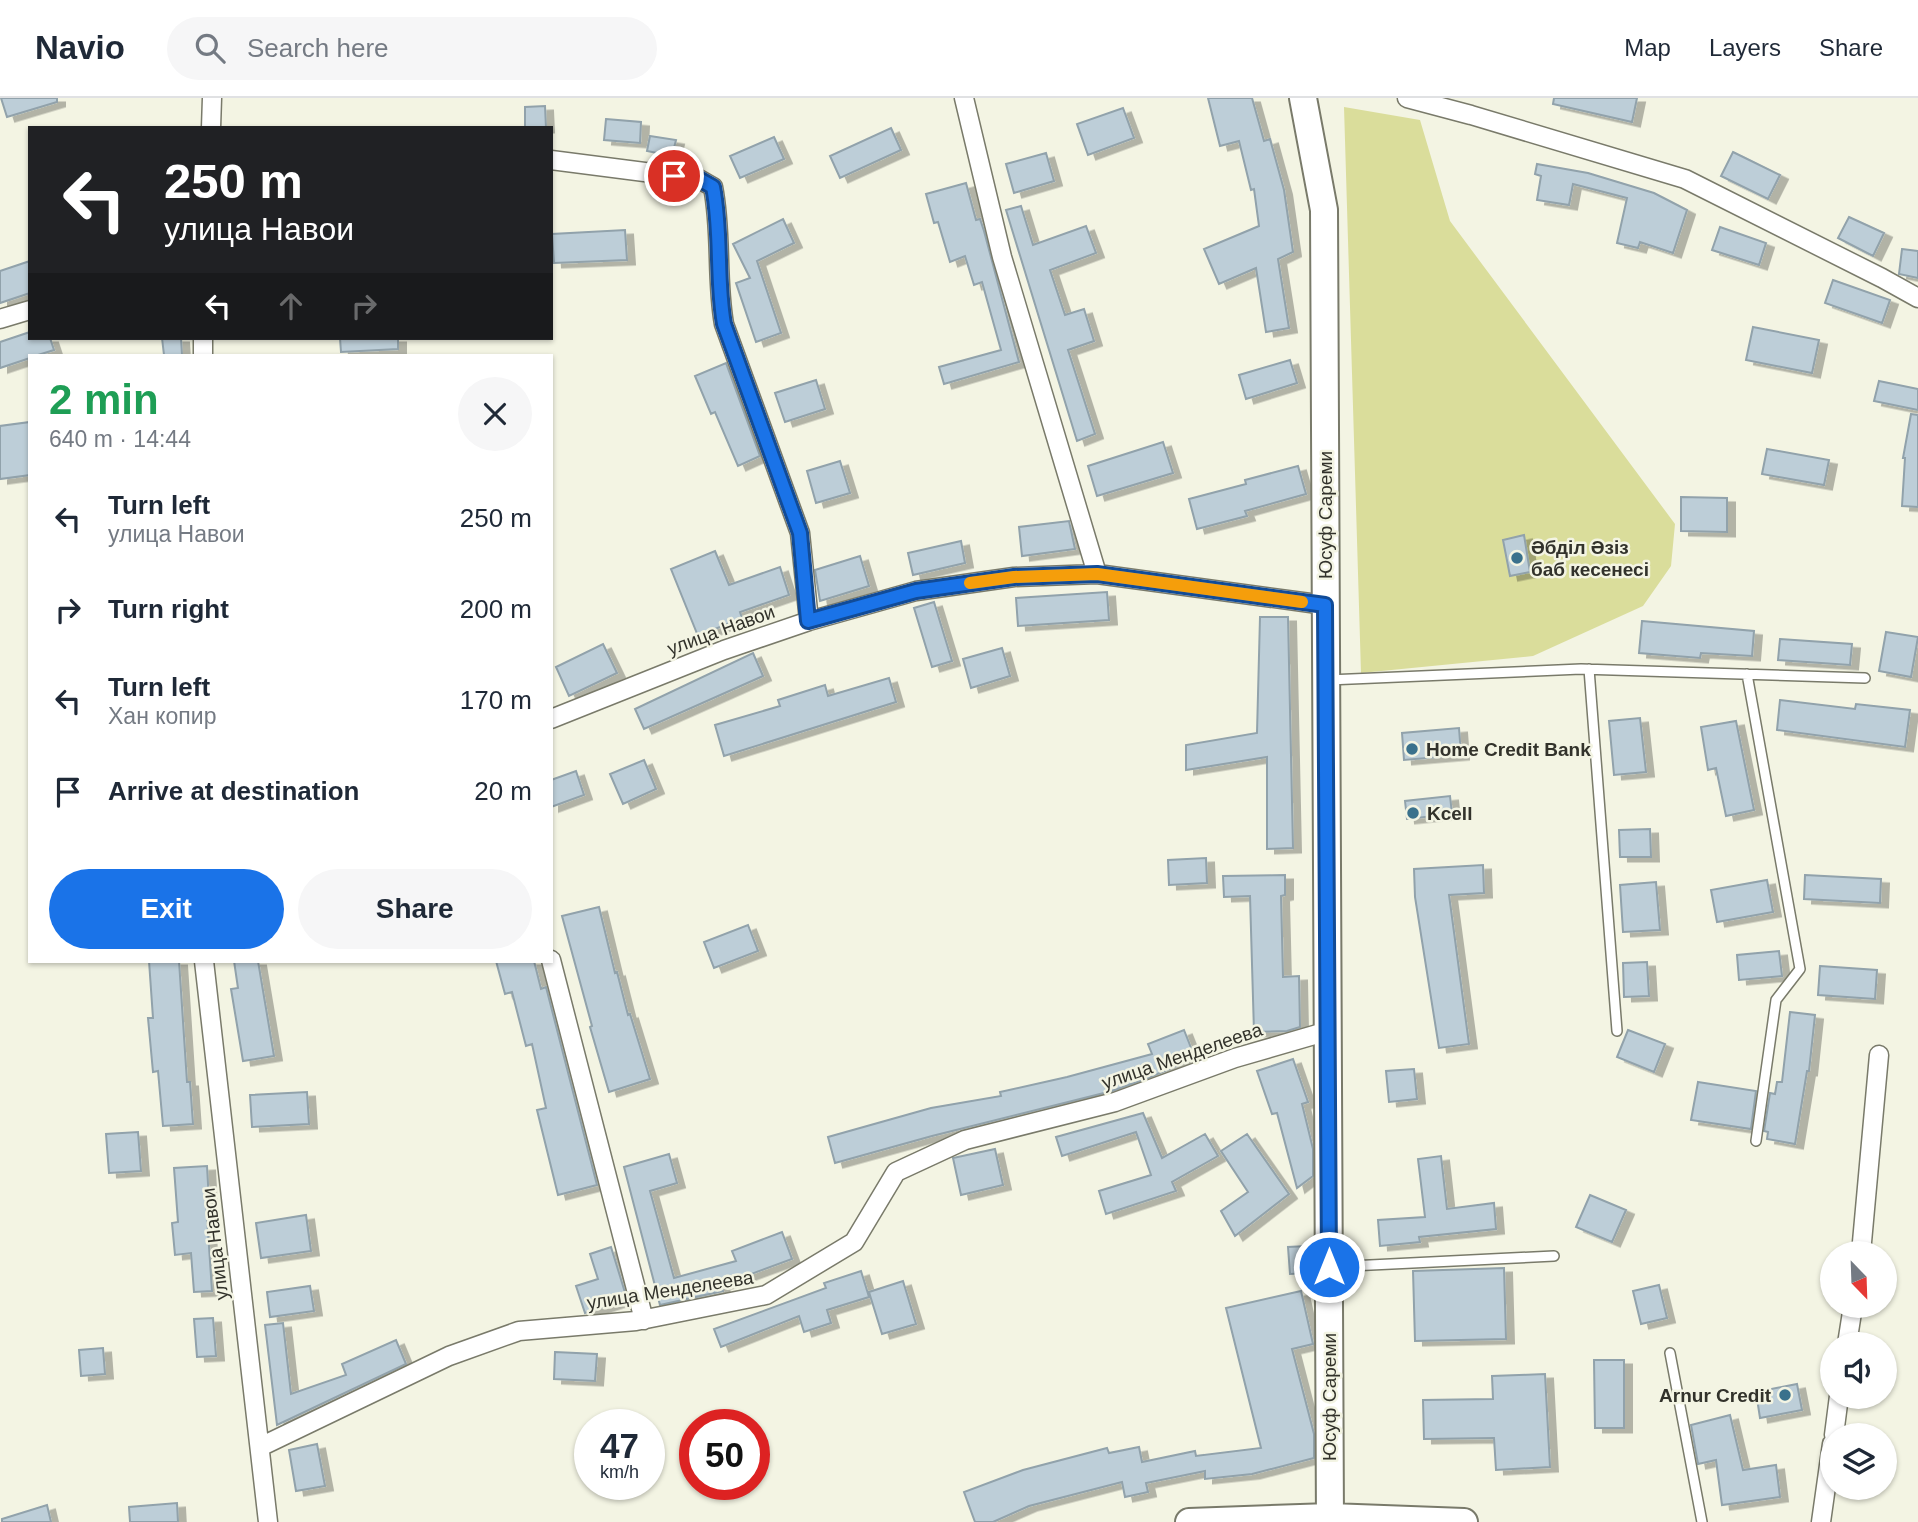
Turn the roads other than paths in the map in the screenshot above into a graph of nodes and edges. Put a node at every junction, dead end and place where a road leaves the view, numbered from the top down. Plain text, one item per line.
1 (212, 98) edge
2 (964, 98) edge
3 (1303, 98) edge
4 (1406, 98) edge
5 (211, 126) edge
6 (553, 160) edge
7 (1918, 299) edge
8 (28, 311) edge
9 (0, 319) edge
10 (1097, 574) junction
11 (1325, 605) junction
12 (808, 621) junction
13 (1589, 669) junction
14 (1747, 674) junction
15 (1865, 678) dead end
16 (1326, 680) junction
17 (553, 718) edge
18 (204, 963) edge
19 (552, 963) edge
20 (1328, 1031) junction
21 (1617, 1031) dead end
22 (1879, 1055) dead end
23 (1756, 1141) dead end
24 (1862, 1241) edge
25 (1554, 1256) dead end
26 (1329, 1267) junction
27 (644, 1320) junction
28 (1670, 1353) dead end
29 (260, 1447) junction
30 (1824, 1500) edge
31 (1330, 1519) edge
32 (268, 1522) edge
33 (1189, 1522) edge
34 (1464, 1522) edge
35 (1702, 1522) edge
36 (1821, 1522) edge

1 - 5 street
2 - 10 street
3 - 11 main road, Юсуф Сареми
4 - 7 street
6 - 12 street
8 - 9 street
10 - 11 street, улица Навои
10 - 12 street, улица Навои
11 - 16 main road, Юсуф Сареми
12 - 17 street, улица Навои
13 - 14 lane
13 - 16 lane
13 - 21 lane
14 - 15 lane
14 - 23 lane
16 - 20 main road, Юсуф Сареми
18 - 29 street, улица Навои
19 - 27 street
20 - 26 main road, Юсуф Сареми
20 - 27 street, улица Менделеева
22 - 24 street
25 - 26 lane
26 - 31 main road, Юсуф Сареми
27 - 29 street, улица Менделеева
28 - 35 lane
29 - 32 street, улица Навои
30 - 36 street
31 - 33 main road
31 - 34 main road

